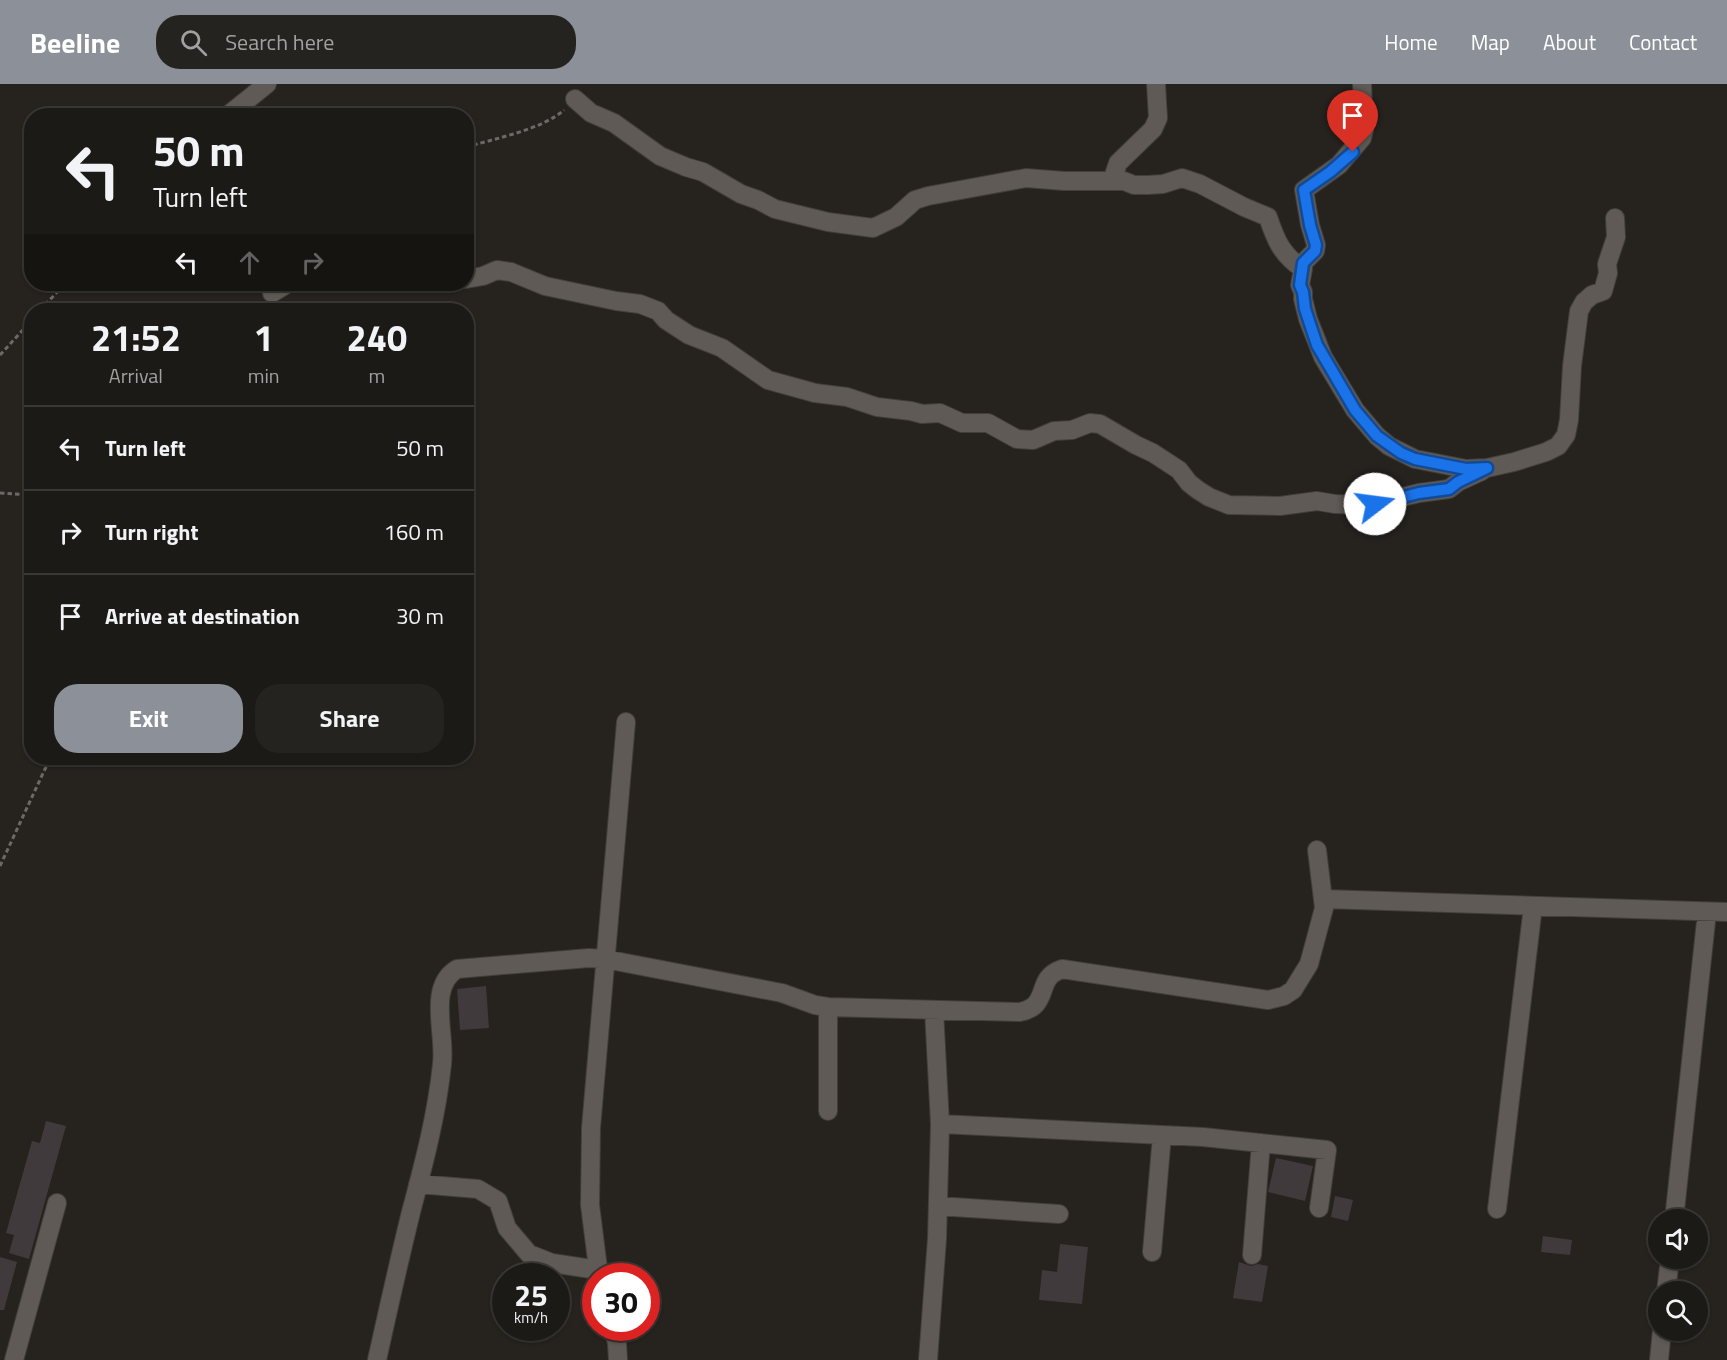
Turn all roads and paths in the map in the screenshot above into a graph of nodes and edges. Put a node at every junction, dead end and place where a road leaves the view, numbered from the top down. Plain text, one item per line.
1 (267, 84) edge
2 (1156, 84) edge
3 (1362, 84) edge
4 (575, 99) joint
5 (237, 108) edge
6 (474, 145) edge
7 (1112, 181) junction
8 (1615, 218) dead end
9 (1303, 269) junction
10 (474, 278) edge
11 (58, 291) edge
12 (47, 303) edge
13 (24, 329) edge
14 (0, 355) edge
15 (1487, 468) junction
16 (0, 493) edge
17 (24, 494) edge
18 (626, 722) dead end
19 (49, 765) edge
20 (1317, 850) dead end
21 (0, 866) edge
22 (1324, 899) junction
23 (1533, 906) junction
24 (1707, 912) junction
25 (1727, 912) edge
26 (605, 959) junction
27 (828, 1007) junction
28 (934, 1010) junction
29 (828, 1111) dead end
30 (940, 1124) junction
31 (1162, 1135) junction
32 (1261, 1143) junction
33 (418, 1184) junction
34 (57, 1203) dead end
35 (938, 1206) junction
36 (1319, 1208) dead end
37 (1497, 1209) dead end
38 (1675, 1209) edge
39 (1059, 1214) dead end
40 (1152, 1252) dead end
41 (1252, 1255) dead end
42 (597, 1263) edge
43 (582, 1270) edge
44 (616, 1341) edge
45 (1661, 1341) edge
46 (14, 1360) edge
47 (377, 1360) edge
48 (618, 1360) edge
49 (928, 1360) edge
50 (1659, 1360) edge

1 - 5 street
2 - 7 street
3 - 9 street
4 - 6 path
4 - 7 street
7 - 9 street
8 - 15 street
9 - 15 street
10 - 15 street
11 - 12 path
13 - 14 path
16 - 17 path
18 - 26 street
19 - 21 path
20 - 22 street
22 - 23 street
22 - 28 street
23 - 24 street
23 - 37 street
24 - 25 street
24 - 38 street
26 - 27 street
26 - 33 street
26 - 42 street
27 - 28 street
27 - 29 street
28 - 30 street
30 - 31 street
30 - 35 street
31 - 32 street
31 - 40 street
32 - 36 street
32 - 41 street
33 - 43 street
33 - 47 street
34 - 46 street
35 - 39 street
35 - 49 street
44 - 48 street
45 - 50 street

